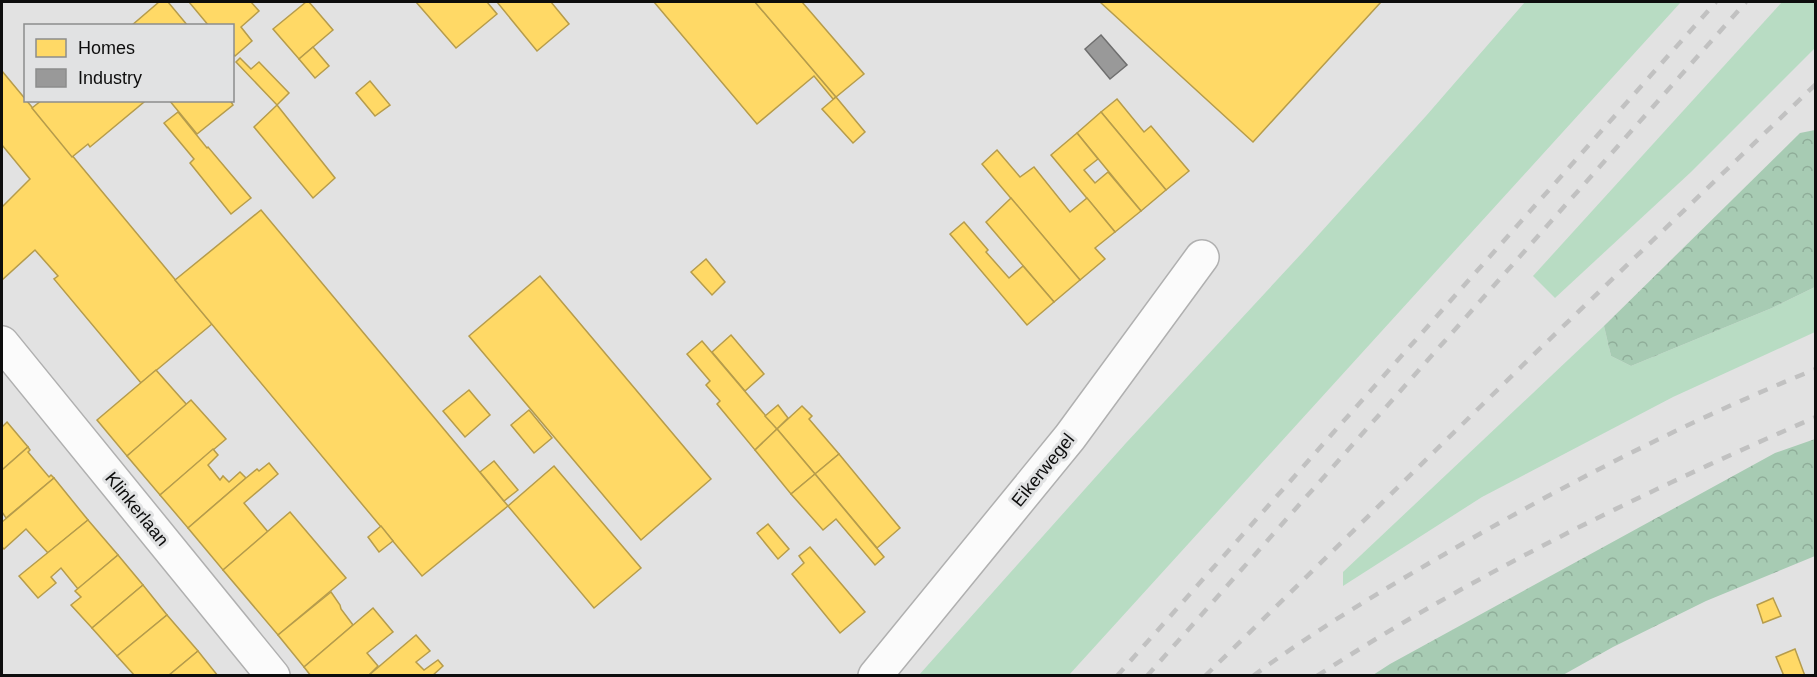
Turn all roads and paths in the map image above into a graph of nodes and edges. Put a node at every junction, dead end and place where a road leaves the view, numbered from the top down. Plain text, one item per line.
1 (1202, 257) dead end
2 (2, 343) edge
3 (273, 675) edge
4 (875, 675) edge

1 - 4 street, Eikerwegel
2 - 3 street, Klinkerlaan

